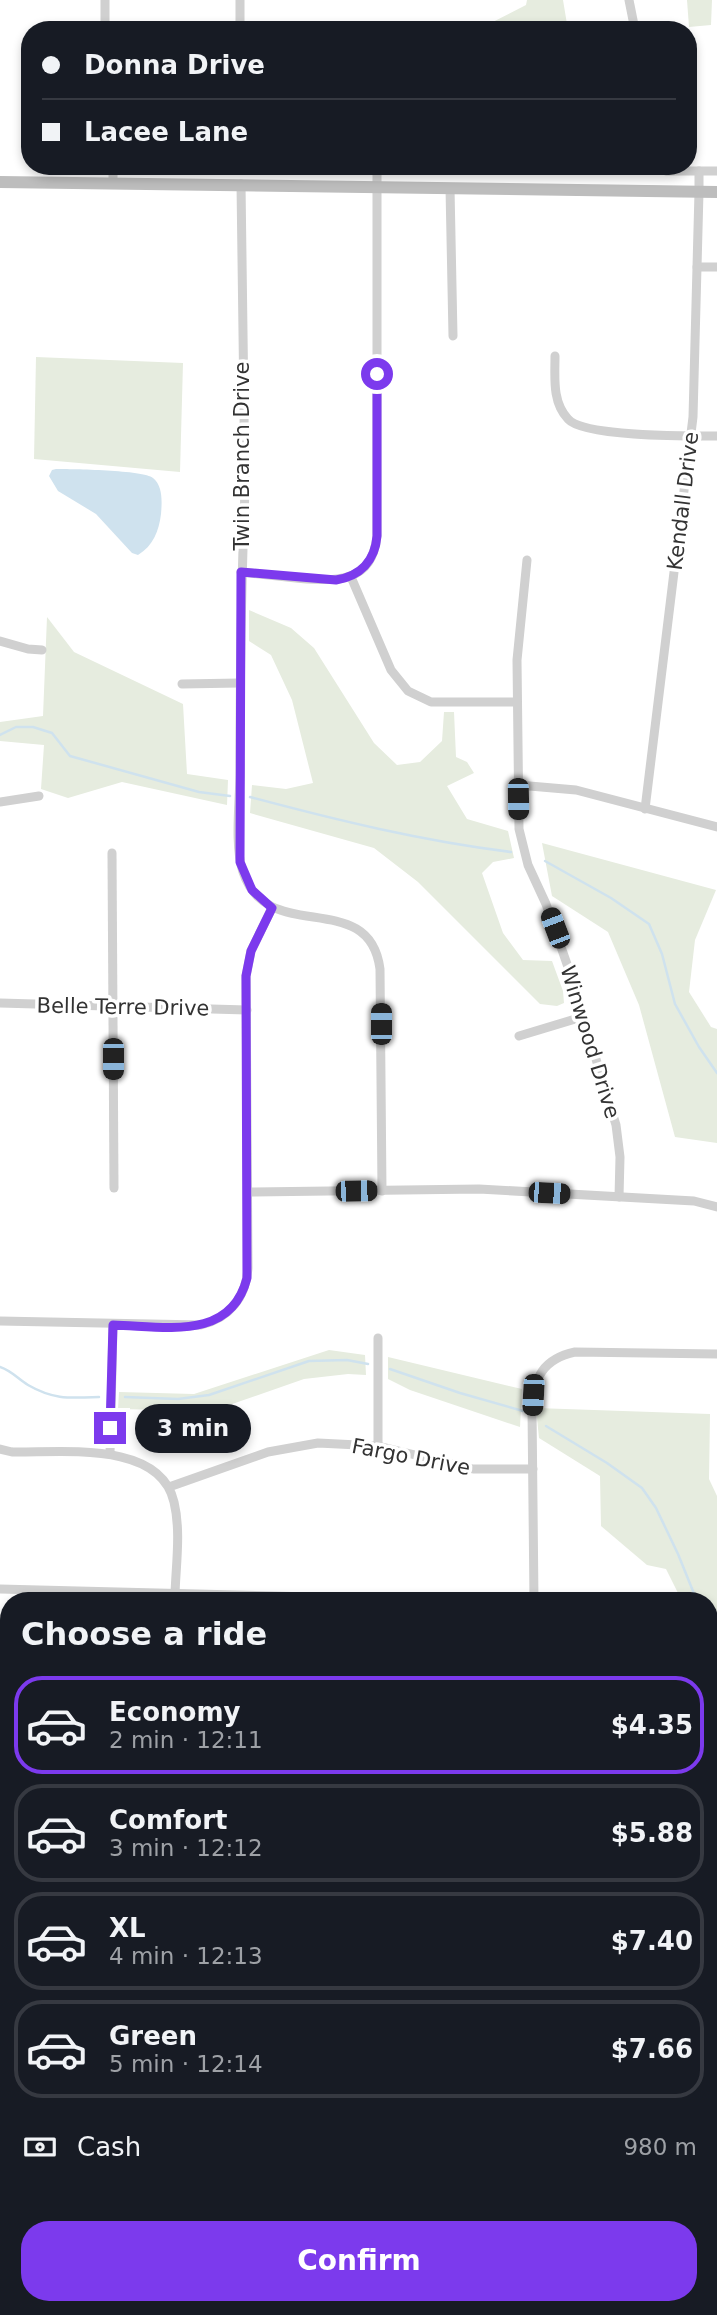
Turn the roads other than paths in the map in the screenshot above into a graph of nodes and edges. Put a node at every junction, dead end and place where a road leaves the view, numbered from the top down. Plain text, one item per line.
1 (105, 0) edge
2 (240, 0) edge
3 (629, 0) edge
4 (106, 21) edge
5 (240, 21) edge
6 (633, 21) edge
7 (699, 171) joint
8 (717, 171) edge
9 (113, 175) edge
10 (376, 175) edge
11 (0, 182) edge
12 (113, 184) junction
13 (241, 184) junction
14 (376, 186) junction
15 (450, 188) junction
16 (699, 192) junction
17 (717, 192) edge
18 (697, 267) junction
19 (717, 267) edge
20 (453, 336) dead end
21 (555, 356) dead end
22 (690, 436) junction
23 (717, 436) edge
24 (527, 560) dead end
25 (241, 572) junction
26 (351, 577) junction
27 (0, 641) edge
28 (42, 650) dead end
29 (239, 683) junction
30 (182, 684) dead end
31 (517, 702) junction
32 (518, 785) junction
33 (39, 796) dead end
34 (0, 802) edge
35 (645, 809) junction
36 (717, 827) edge
37 (112, 853) dead end
38 (272, 908) junction
39 (0, 1003) edge
40 (113, 1007) junction
41 (247, 1010) junction
42 (582, 1017) junction
43 (519, 1036) dead end
44 (114, 1188) dead end
45 (383, 1191) junction
46 (248, 1192) junction
47 (619, 1197) junction
48 (717, 1207) edge
49 (0, 1321) edge
50 (113, 1325) junction
51 (378, 1338) dead end
52 (717, 1354) edge
53 (378, 1446) junction
54 (0, 1449) edge
55 (110, 1454) junction
56 (533, 1469) junction
57 (169, 1487) junction
58 (0, 1589) edge
59 (45, 1592) edge
60 (175, 1592) edge
61 (534, 1592) edge

1 - 4 street
2 - 5 street
3 - 6 street
7 - 8 street
7 - 16 street, Kendall Drive
9 - 12 street
10 - 14 street
11 - 12 street
12 - 13 street
13 - 14 street
13 - 25 street, Twin Branch Drive
14 - 15 street
14 - 26 street
15 - 16 street
15 - 20 street
16 - 17 street
16 - 18 street, Kendall Drive
18 - 19 street
18 - 22 street, Kendall Drive
21 - 22 street
22 - 23 street
22 - 35 street, Kendall Drive
24 - 31 street, Winwood Drive
25 - 26 street
25 - 29 street, Twin Branch Drive
26 - 31 street
27 - 28 street
29 - 30 street
29 - 38 street, Twin Branch Drive
31 - 32 street, Winwood Drive
32 - 35 street
32 - 42 street, Winwood Drive
33 - 34 street
35 - 36 street
37 - 40 street
38 - 41 street
38 - 45 street
39 - 40 street, Belle Terre Drive
40 - 41 street, Belle Terre Drive
40 - 44 street
41 - 46 street
42 - 43 street
42 - 47 street, Winwood Drive
45 - 46 street
45 - 47 street
46 - 50 street
47 - 48 street
49 - 50 street
50 - 55 street
51 - 53 street
52 - 56 street
53 - 56 street, Fargo Drive
53 - 57 street, Fargo Drive
54 - 55 street
55 - 57 street
56 - 61 street
57 - 60 street
58 - 59 street

